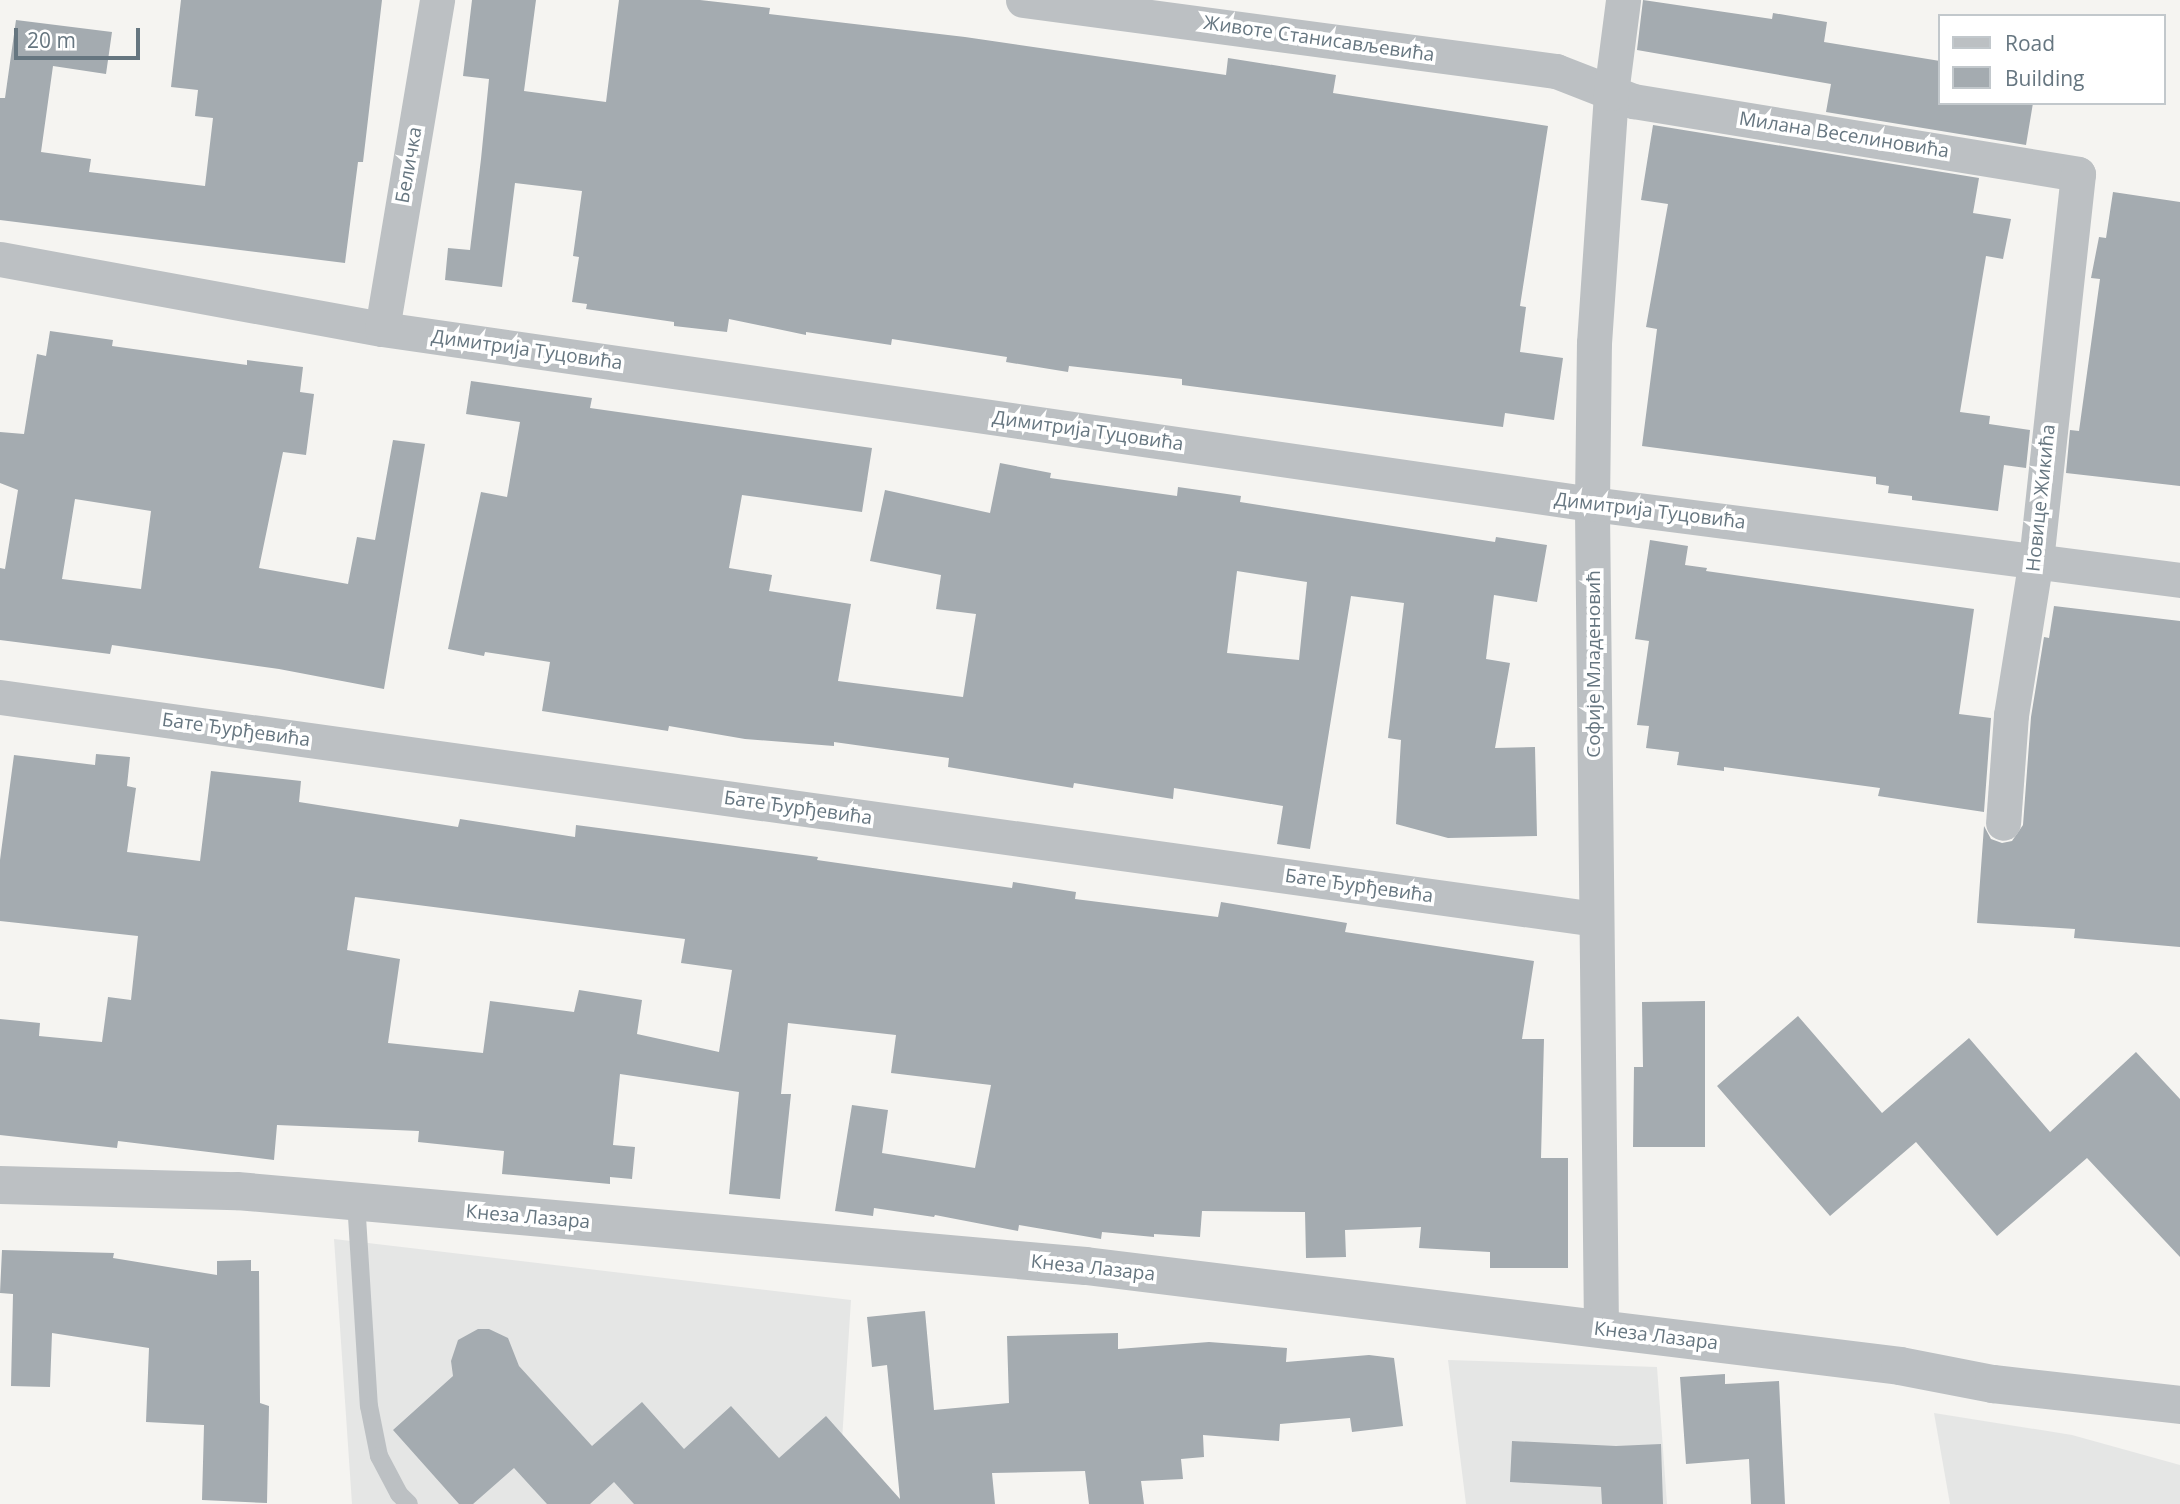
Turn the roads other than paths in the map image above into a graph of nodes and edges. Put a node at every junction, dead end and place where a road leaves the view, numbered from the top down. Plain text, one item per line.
1 (437, 0) edge
2 (1023, 0) edge
3 (1623, 0) edge
4 (1611, 93) junction
5 (2078, 174) joint
6 (0, 259) edge
7 (382, 329) junction
8 (1592, 504) junction
9 (2036, 559) junction
10 (2180, 580) edge
11 (0, 697) edge
12 (2003, 823) dead end
13 (1595, 919) junction
14 (0, 1185) edge
15 (356, 1201) junction
16 (1601, 1329) junction
17 (2180, 1405) edge
18 (409, 1504) edge

1 - 7 street, Беличка
2 - 4 street, Животе Станисављевића
3 - 4 street, Софије Младеновић
4 - 5 street, Милана Веселиновића
4 - 8 street, Софије Младеновић
5 - 9 street, Новице Жикића
6 - 7 street, Димитрија Туцовића
7 - 8 street, Димитрија Туцовића
8 - 9 street, Димитрија Туцовића
8 - 13 street, Софије Младеновић
9 - 10 street, Димитрија Туцовића
9 - 12 street, Новице Жикића
11 - 13 street, Бате Ђурђевића
13 - 16 street, Софије Младеновић
14 - 15 street, Кнеза Лазара
15 - 16 street, Кнеза Лазара
15 - 18 lane
16 - 17 street, Кнеза Лазара

